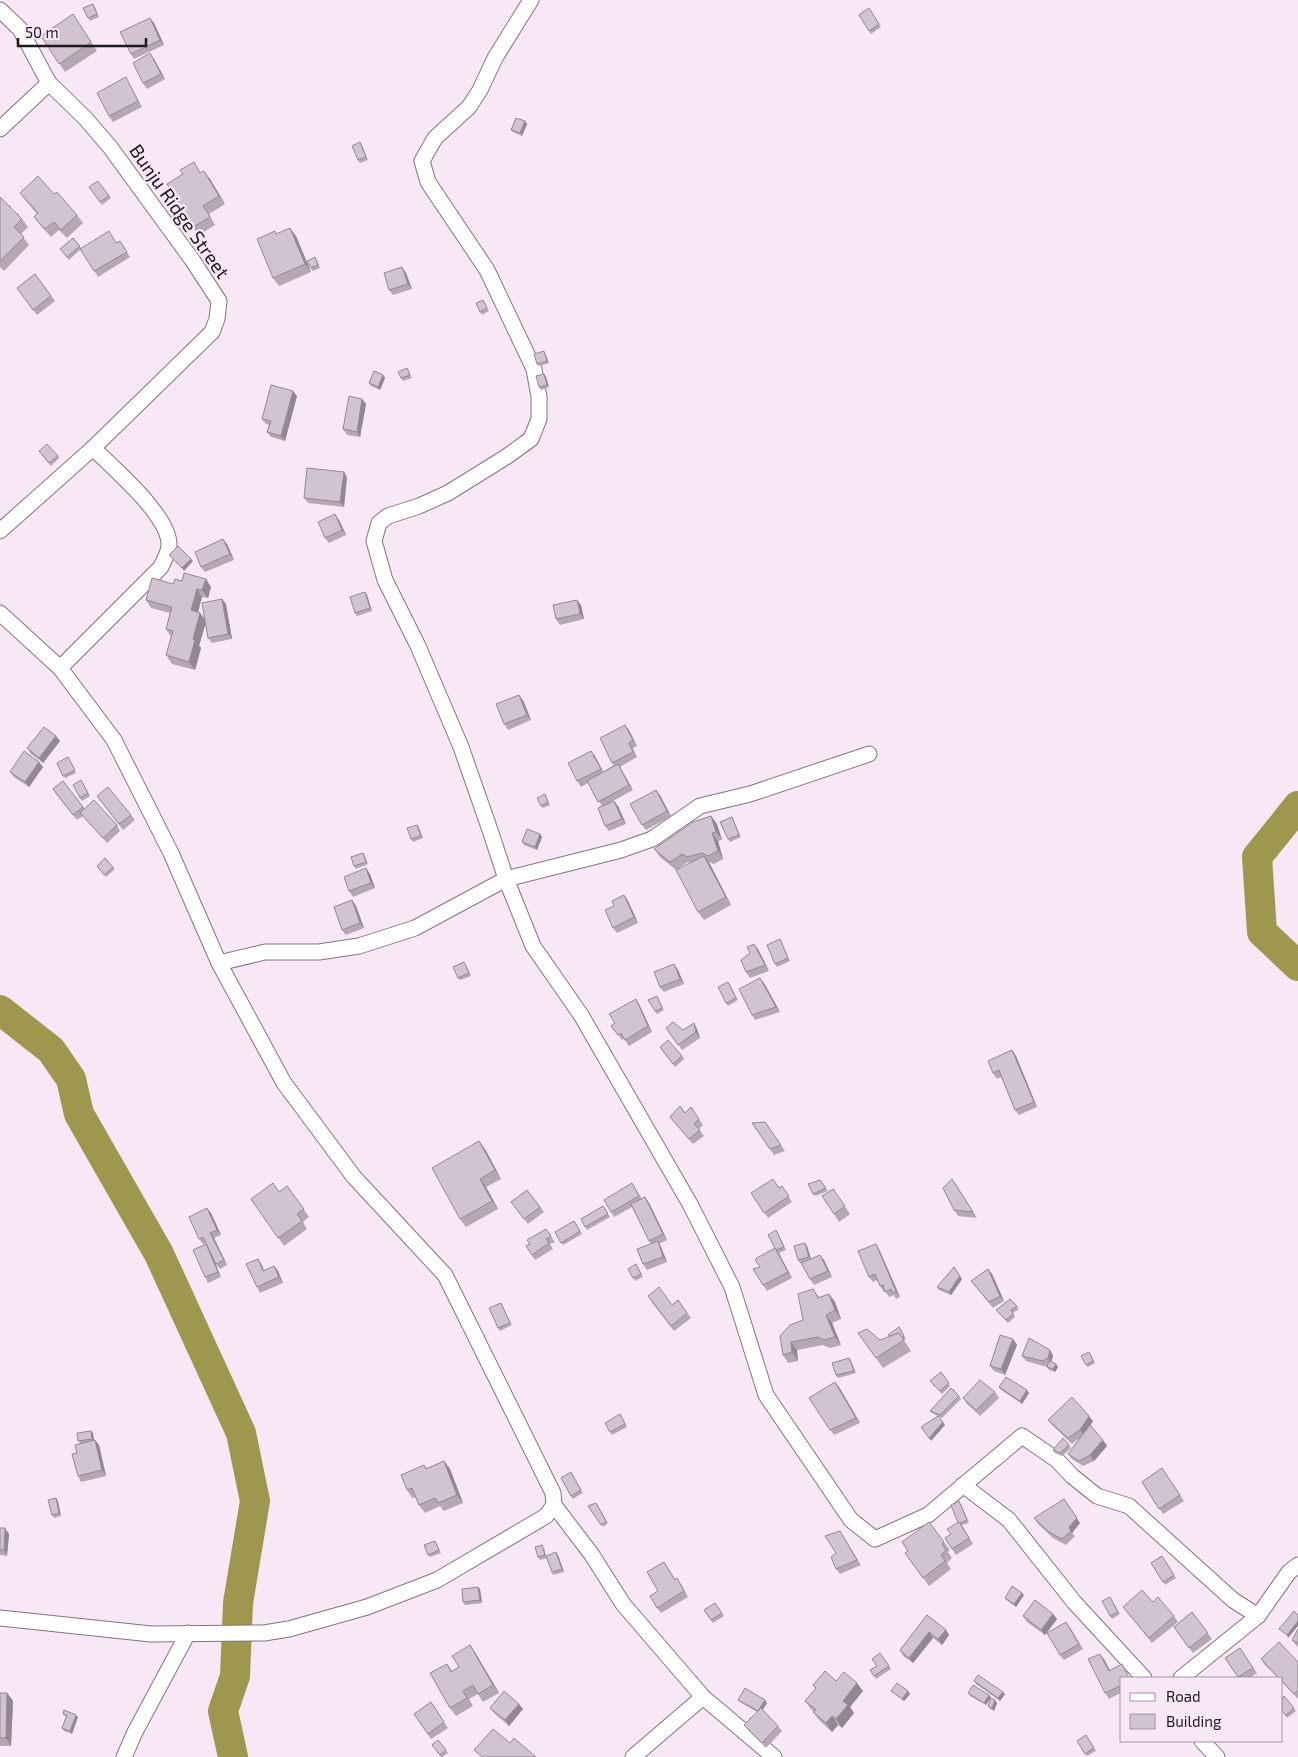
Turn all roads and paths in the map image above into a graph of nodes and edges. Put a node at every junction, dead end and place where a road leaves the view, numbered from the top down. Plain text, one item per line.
1 (531, 0) edge
2 (0, 10) edge
3 (49, 83) junction
4 (0, 129) edge
5 (93, 448) junction
6 (0, 531) edge
7 (0, 613) edge
8 (60, 668) junction
9 (869, 754) dead end
10 (506, 879) junction
11 (219, 963) junction
12 (963, 1485) junction
13 (554, 1505) junction
14 (1298, 1565) edge
15 (1258, 1616) junction
16 (0, 1618) edge
17 (192, 1633) junction
18 (1143, 1677) edge
19 (1182, 1677) edge
20 (703, 1697) junction
21 (1203, 1742) edge
22 (124, 1757) edge
23 (633, 1757) edge
24 (774, 1757) edge
25 (1216, 1757) edge

1 - 10 street
2 - 3 street, Bunju Ridge Street
3 - 4 street
3 - 5 street, Bunju Ridge Street
5 - 6 street, Bunju Ridge Street
5 - 8 street
7 - 8 street
8 - 11 street
9 - 10 street
10 - 11 street
10 - 12 street
11 - 13 street
12 - 15 street
12 - 18 street
13 - 17 street
13 - 20 street
14 - 15 street
15 - 19 street
16 - 17 street
17 - 22 street
20 - 23 street
20 - 24 street
21 - 25 street

